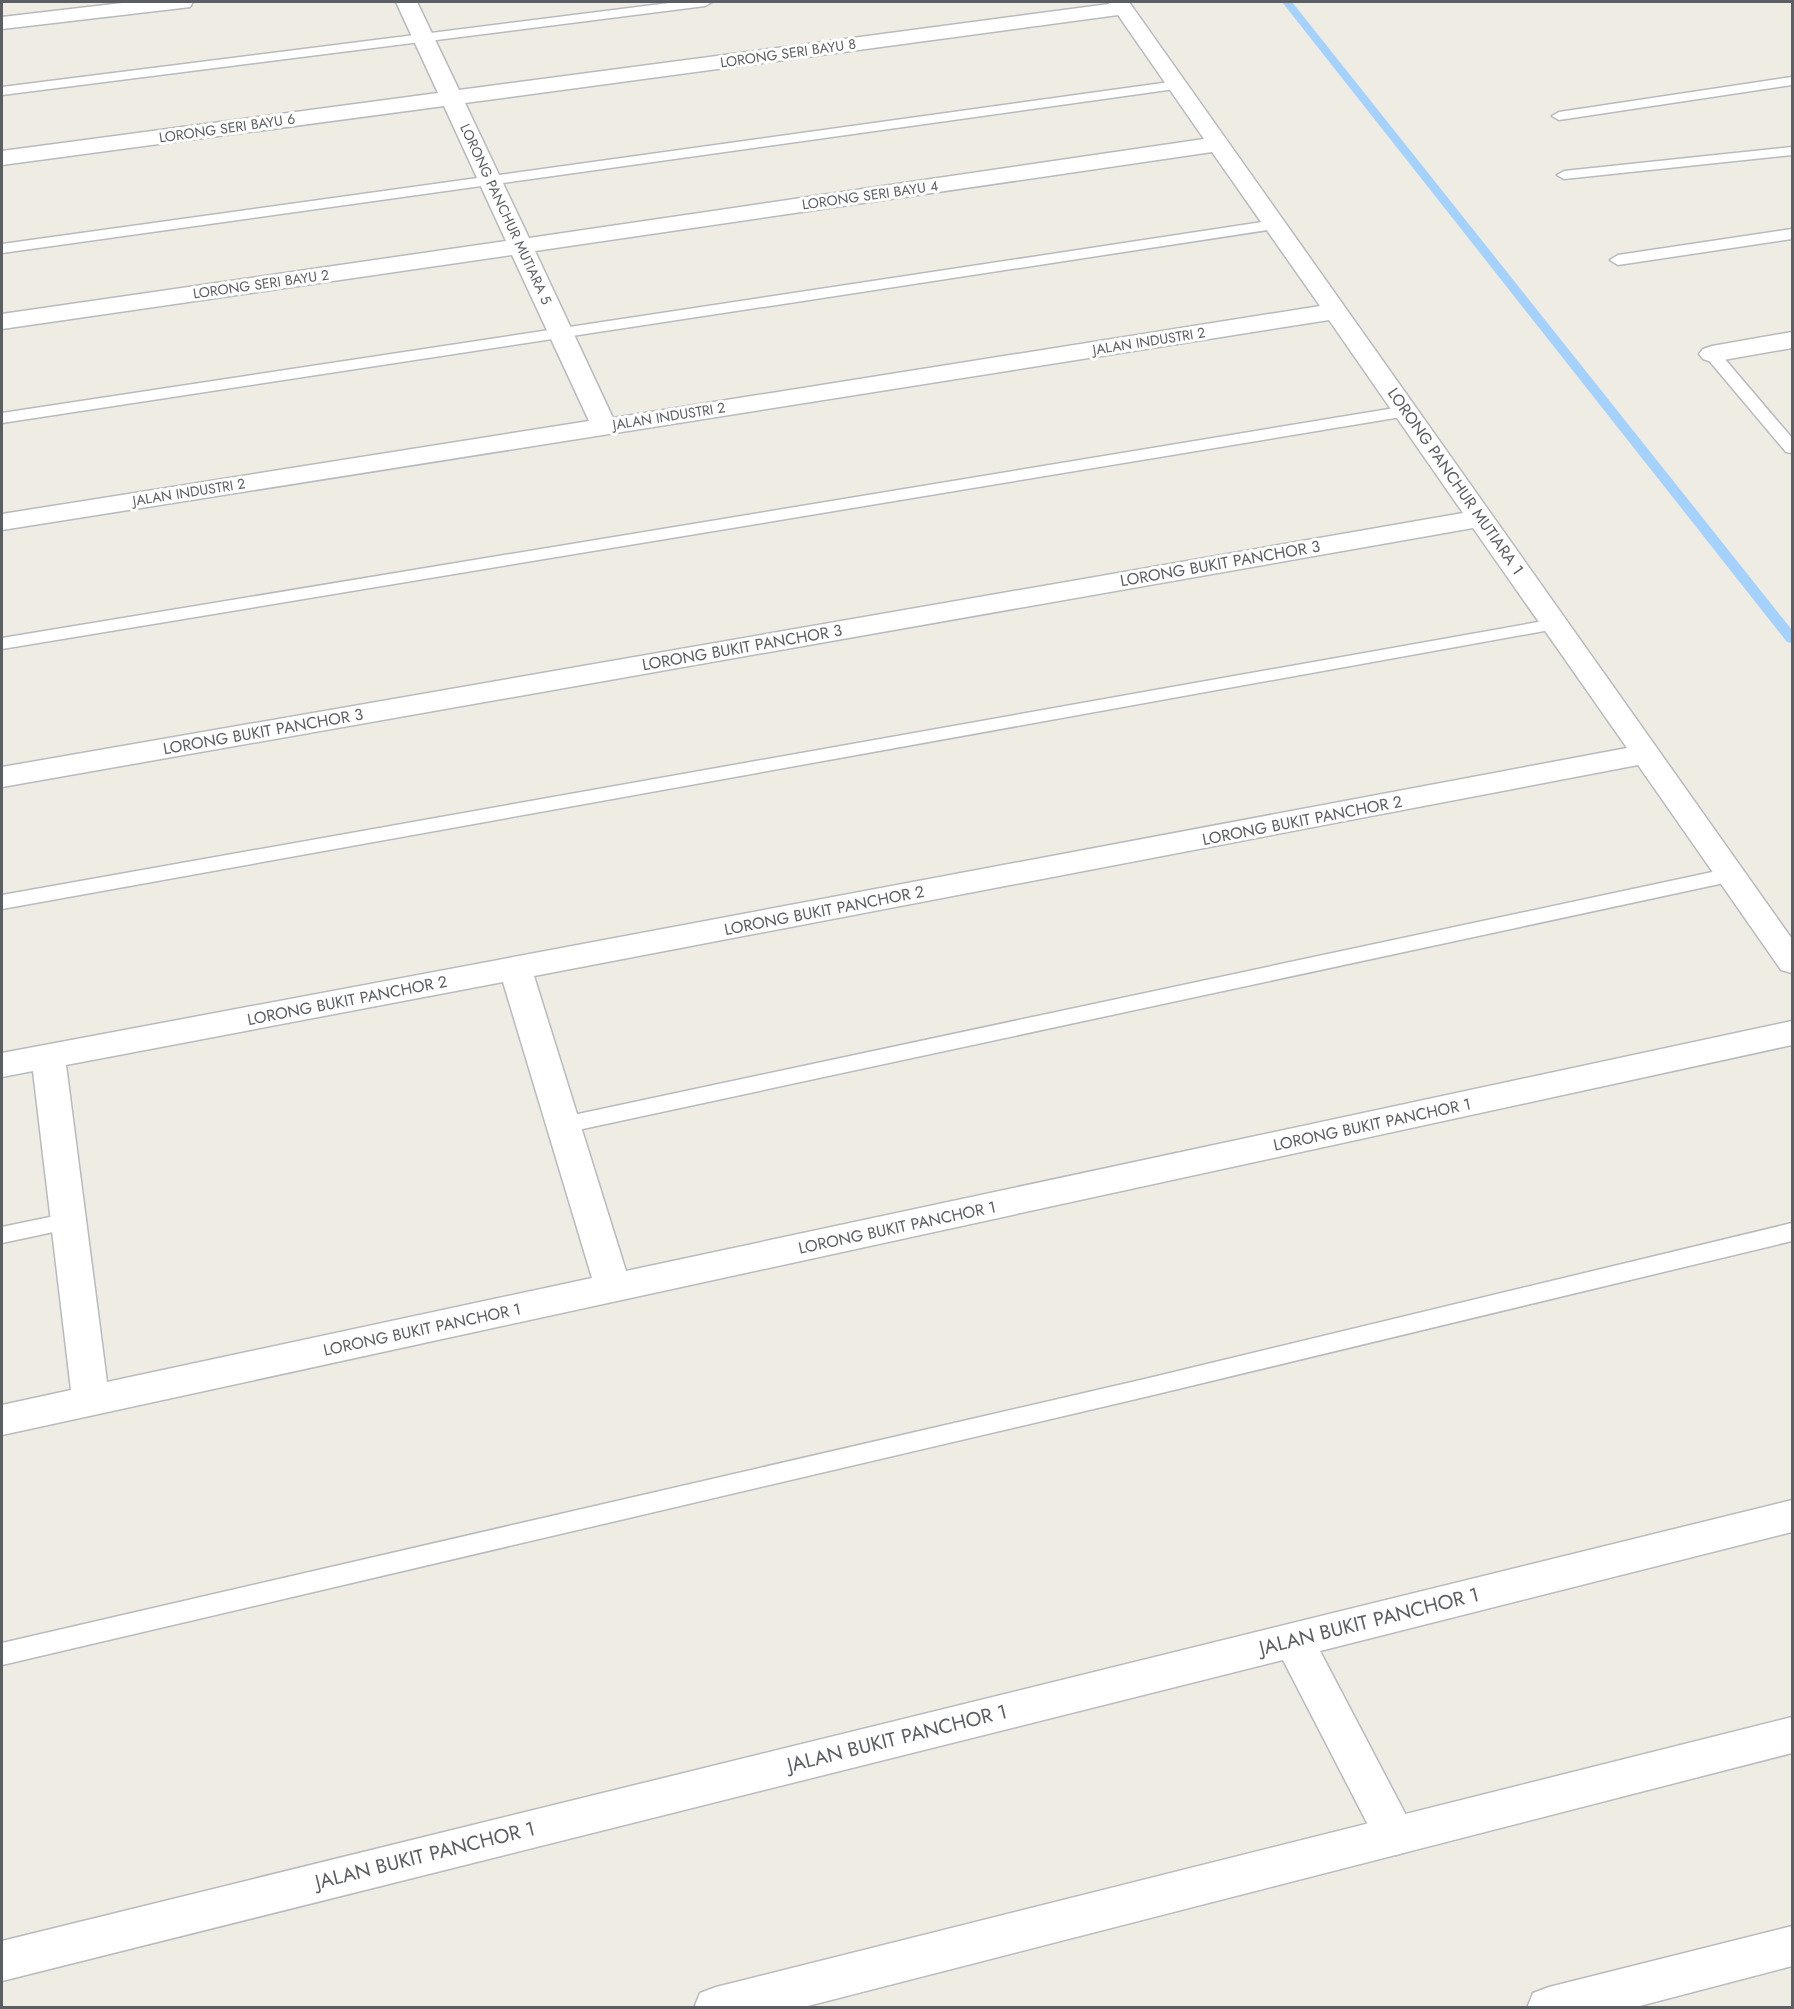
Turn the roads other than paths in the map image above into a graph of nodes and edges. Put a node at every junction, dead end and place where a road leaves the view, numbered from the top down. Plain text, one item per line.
1 (182, 2) edge
2 (407, 2) edge
3 (705, 2) edge
4 (1121, 5) edge
5 (2, 23) edge
6 (424, 38) junction
7 (1792, 81) edge
8 (1178, 85) junction
9 (2, 91) edge
10 (453, 98) junction
11 (1559, 116) dead end
12 (1219, 144) junction
13 (1792, 151) edge
14 (2, 158) edge
15 (1564, 175) dead end
16 (490, 180) junction
17 (1276, 225) junction
18 (1792, 234) edge
19 (521, 246) junction
20 (2, 249) edge
21 (1618, 260) dead end
22 (1337, 311) junction
23 (2, 322) edge
24 (561, 333) junction
25 (1792, 340) edge
26 (1712, 354) joint
27 (1407, 411) junction
28 (2, 418) edge
29 (604, 426) junction
30 (1791, 443) edge
31 (1482, 518) junction
32 (2, 522) edge
33 (1555, 624) junction
34 (2, 645) edge
35 (1647, 754) junction
36 (2, 777) edge
37 (1731, 875) junction
38 (2, 902) edge
39 (1792, 962) edge
40 (515, 968) junction
41 (1792, 1033) edge
42 (48, 1056) junction
43 (2, 1065) edge
44 (564, 1125) junction
45 (69, 1221) junction
46 (1792, 1232) edge
47 (2, 1235) edge
48 (613, 1288) junction
49 (91, 1400) junction
50 (2, 1420) edge
51 (1792, 1516) edge
52 (1293, 1640) junction
53 (2, 1654) edge
54 (1792, 1735) edge
55 (1395, 1836) junction
56 (1792, 1946) edge
57 (2, 1961) edge
58 (716, 2007) edge
59 (1550, 2007) edge

1 - 5 street
2 - 6 street, LORONG PANCHUR MUTIARA 5
3 - 6 lane
4 - 8 street, LORONG PANCHUR MUTIARA 1
4 - 10 street, LORONG SERI BAYU 8
6 - 9 lane
6 - 10 street, LORONG PANCHUR MUTIARA 5
7 - 11 lane
8 - 12 street, LORONG PANCHUR MUTIARA 1
8 - 16 lane
10 - 14 street, LORONG SERI BAYU 6
10 - 16 street, LORONG PANCHUR MUTIARA 5
12 - 17 street, LORONG PANCHUR MUTIARA 1
12 - 19 street, LORONG SERI BAYU 4
13 - 15 lane
16 - 19 street, LORONG PANCHUR MUTIARA 5
16 - 20 lane
17 - 22 street, LORONG PANCHUR MUTIARA 1
17 - 24 lane
18 - 21 lane
19 - 23 street, LORONG SERI BAYU 2
19 - 24 street, LORONG PANCHUR MUTIARA 5
22 - 27 street, LORONG PANCHUR MUTIARA 1
22 - 29 street, JALAN INDUSTRI 2
24 - 28 lane
24 - 29 street, LORONG PANCHUR MUTIARA 5
25 - 26 street
26 - 30 lane
27 - 31 street, LORONG PANCHUR MUTIARA 1
27 - 34 lane
29 - 32 street, JALAN INDUSTRI 2
31 - 33 street, LORONG PANCHUR MUTIARA 1
31 - 36 street, LORONG BUKIT PANCHOR 3
33 - 35 street, LORONG PANCHUR MUTIARA 1
33 - 38 lane
35 - 37 street, LORONG PANCHUR MUTIARA 1
35 - 40 street, LORONG BUKIT PANCHOR 2
37 - 39 street, LORONG PANCHUR MUTIARA 1
37 - 44 lane
40 - 42 street, LORONG BUKIT PANCHOR 2
40 - 44 street
41 - 48 street, LORONG BUKIT PANCHOR 1
42 - 43 street, LORONG BUKIT PANCHOR 2
42 - 45 street
44 - 48 street
45 - 47 lane
45 - 49 street
46 - 53 lane
48 - 49 street, LORONG BUKIT PANCHOR 1
49 - 50 street, LORONG BUKIT PANCHOR 1
51 - 52 street, JALAN BUKIT PANCHOR 1
52 - 55 street
52 - 57 street, JALAN BUKIT PANCHOR 1
54 - 55 street
55 - 58 street
56 - 59 street

